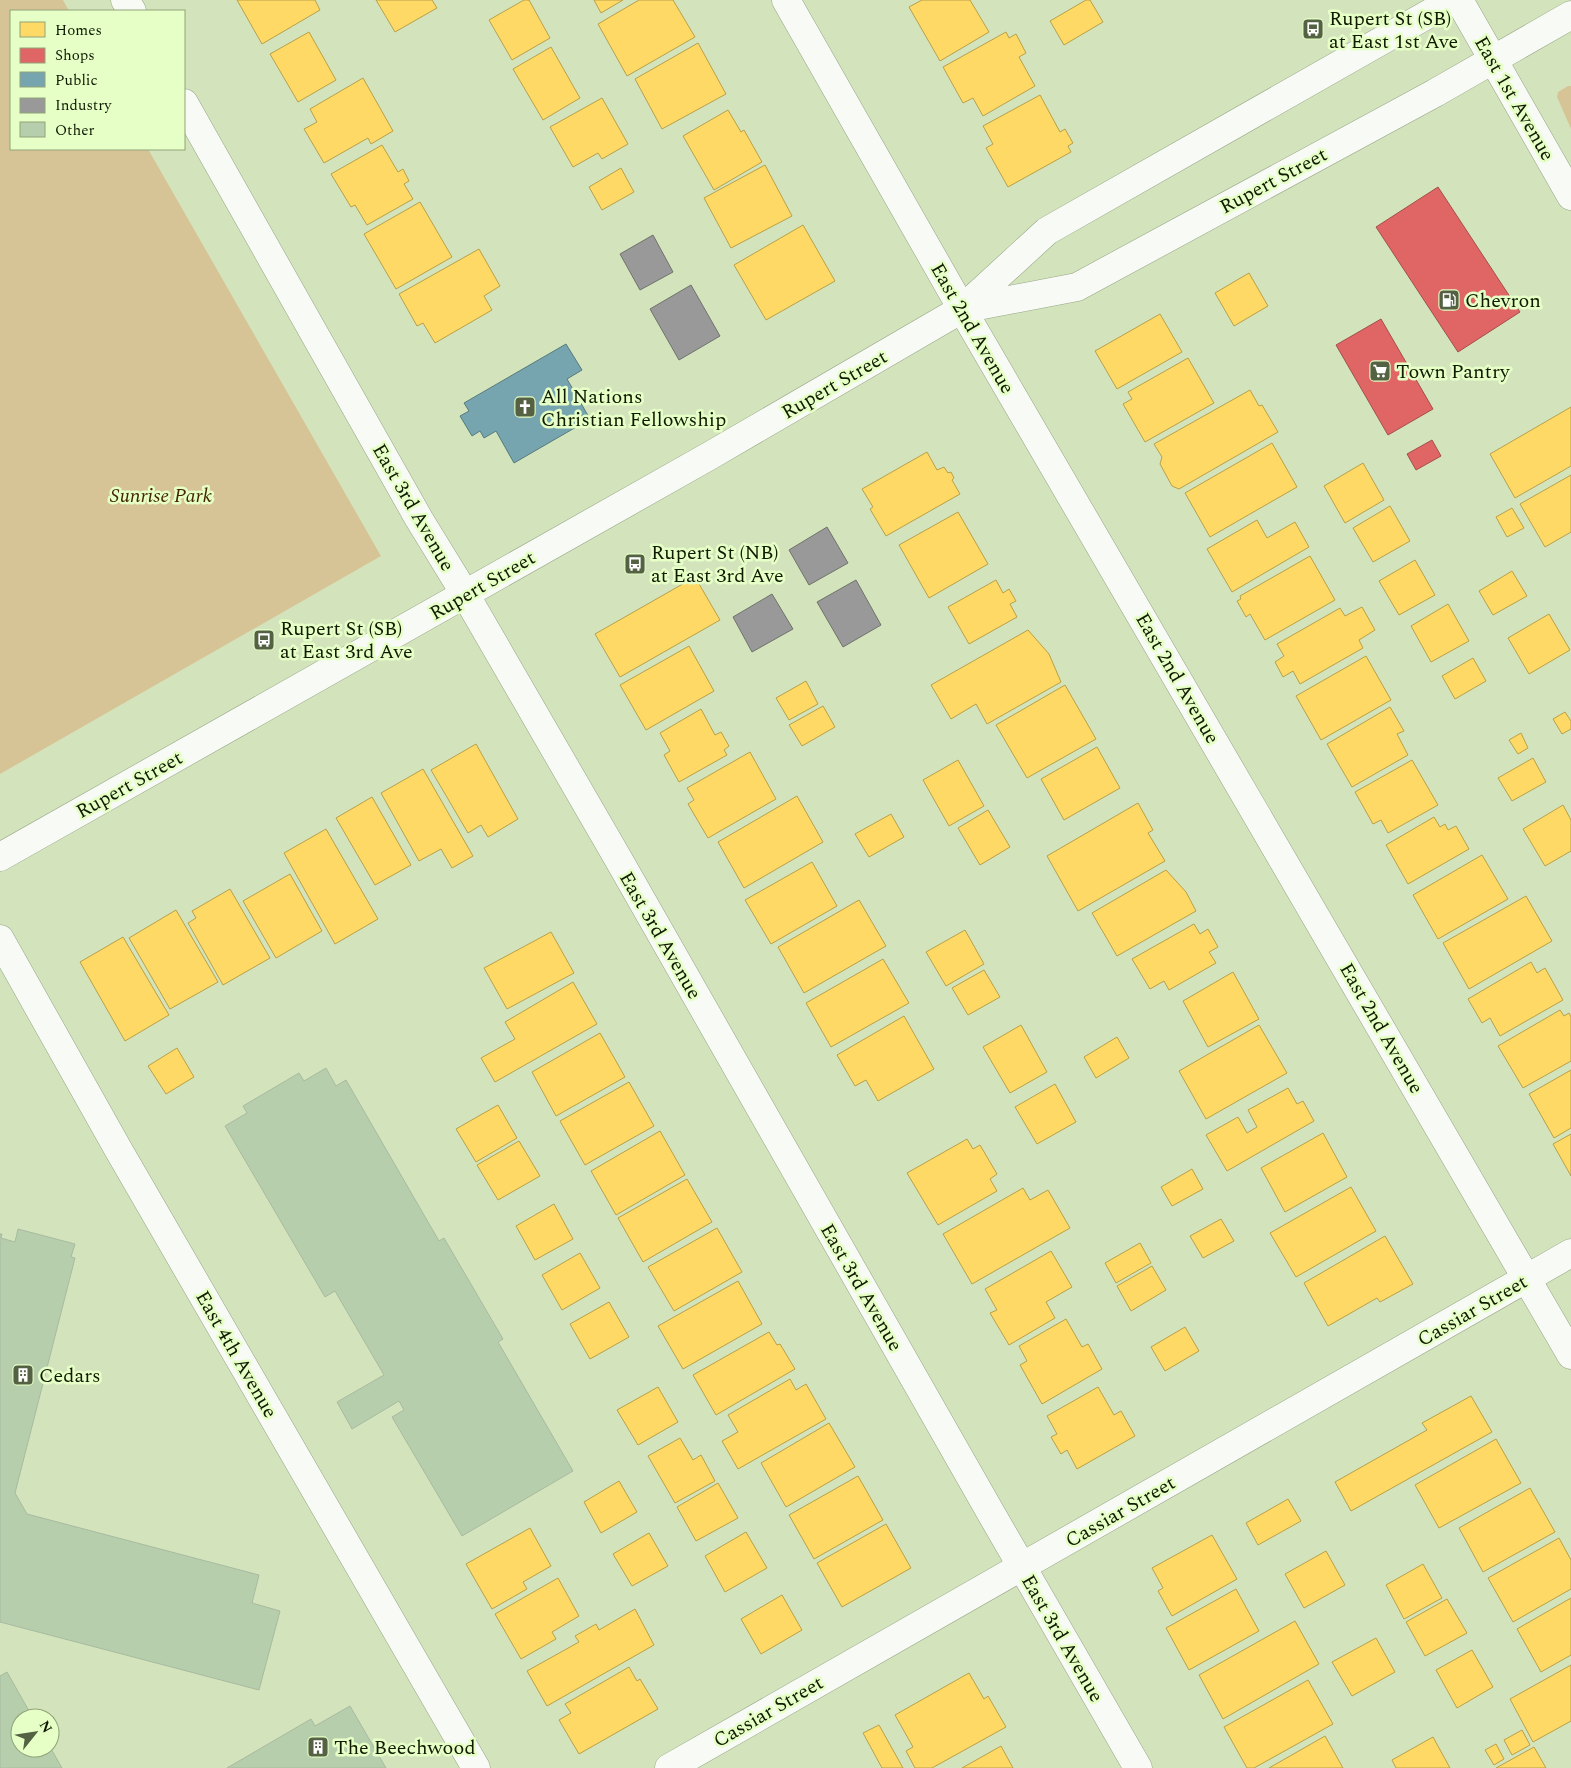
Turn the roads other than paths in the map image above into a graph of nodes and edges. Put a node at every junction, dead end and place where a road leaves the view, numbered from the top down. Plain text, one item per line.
1 (786, 0) edge
2 (1453, 0) edge
3 (1459, 0) edge
4 (1562, 0) edge
5 (1571, 15) edge
6 (1493, 60) junction
7 (185, 105) edge
8 (1571, 196) edge
9 (962, 309) junction
10 (465, 594) junction
11 (0, 857) edge
12 (0, 939) edge
13 (1571, 1253) edge
14 (1526, 1278) junction
15 (1571, 1355) edge
16 (1022, 1567) junction
17 (476, 1768) edge
18 (669, 1768) edge
19 (1138, 1768) edge

1 - 9 street, East 2nd Avenue
2 - 9 street, Rupert Street
3 - 6 street, East 1st Avenue
4 - 5 street
5 - 6 street, Rupert Street
6 - 8 street, East 1st Avenue
6 - 9 street, Rupert Street
7 - 10 street, East 3rd Avenue
9 - 10 street, Rupert Street
9 - 14 street, East 2nd Avenue
10 - 11 street, Rupert Street
10 - 16 street, East 3rd Avenue
12 - 17 street, East 4th Avenue
13 - 14 street, Cassiar Street
14 - 15 street, East 2nd Avenue
14 - 16 street, Cassiar Street
16 - 18 street, Cassiar Street
16 - 19 street, East 3rd Avenue

